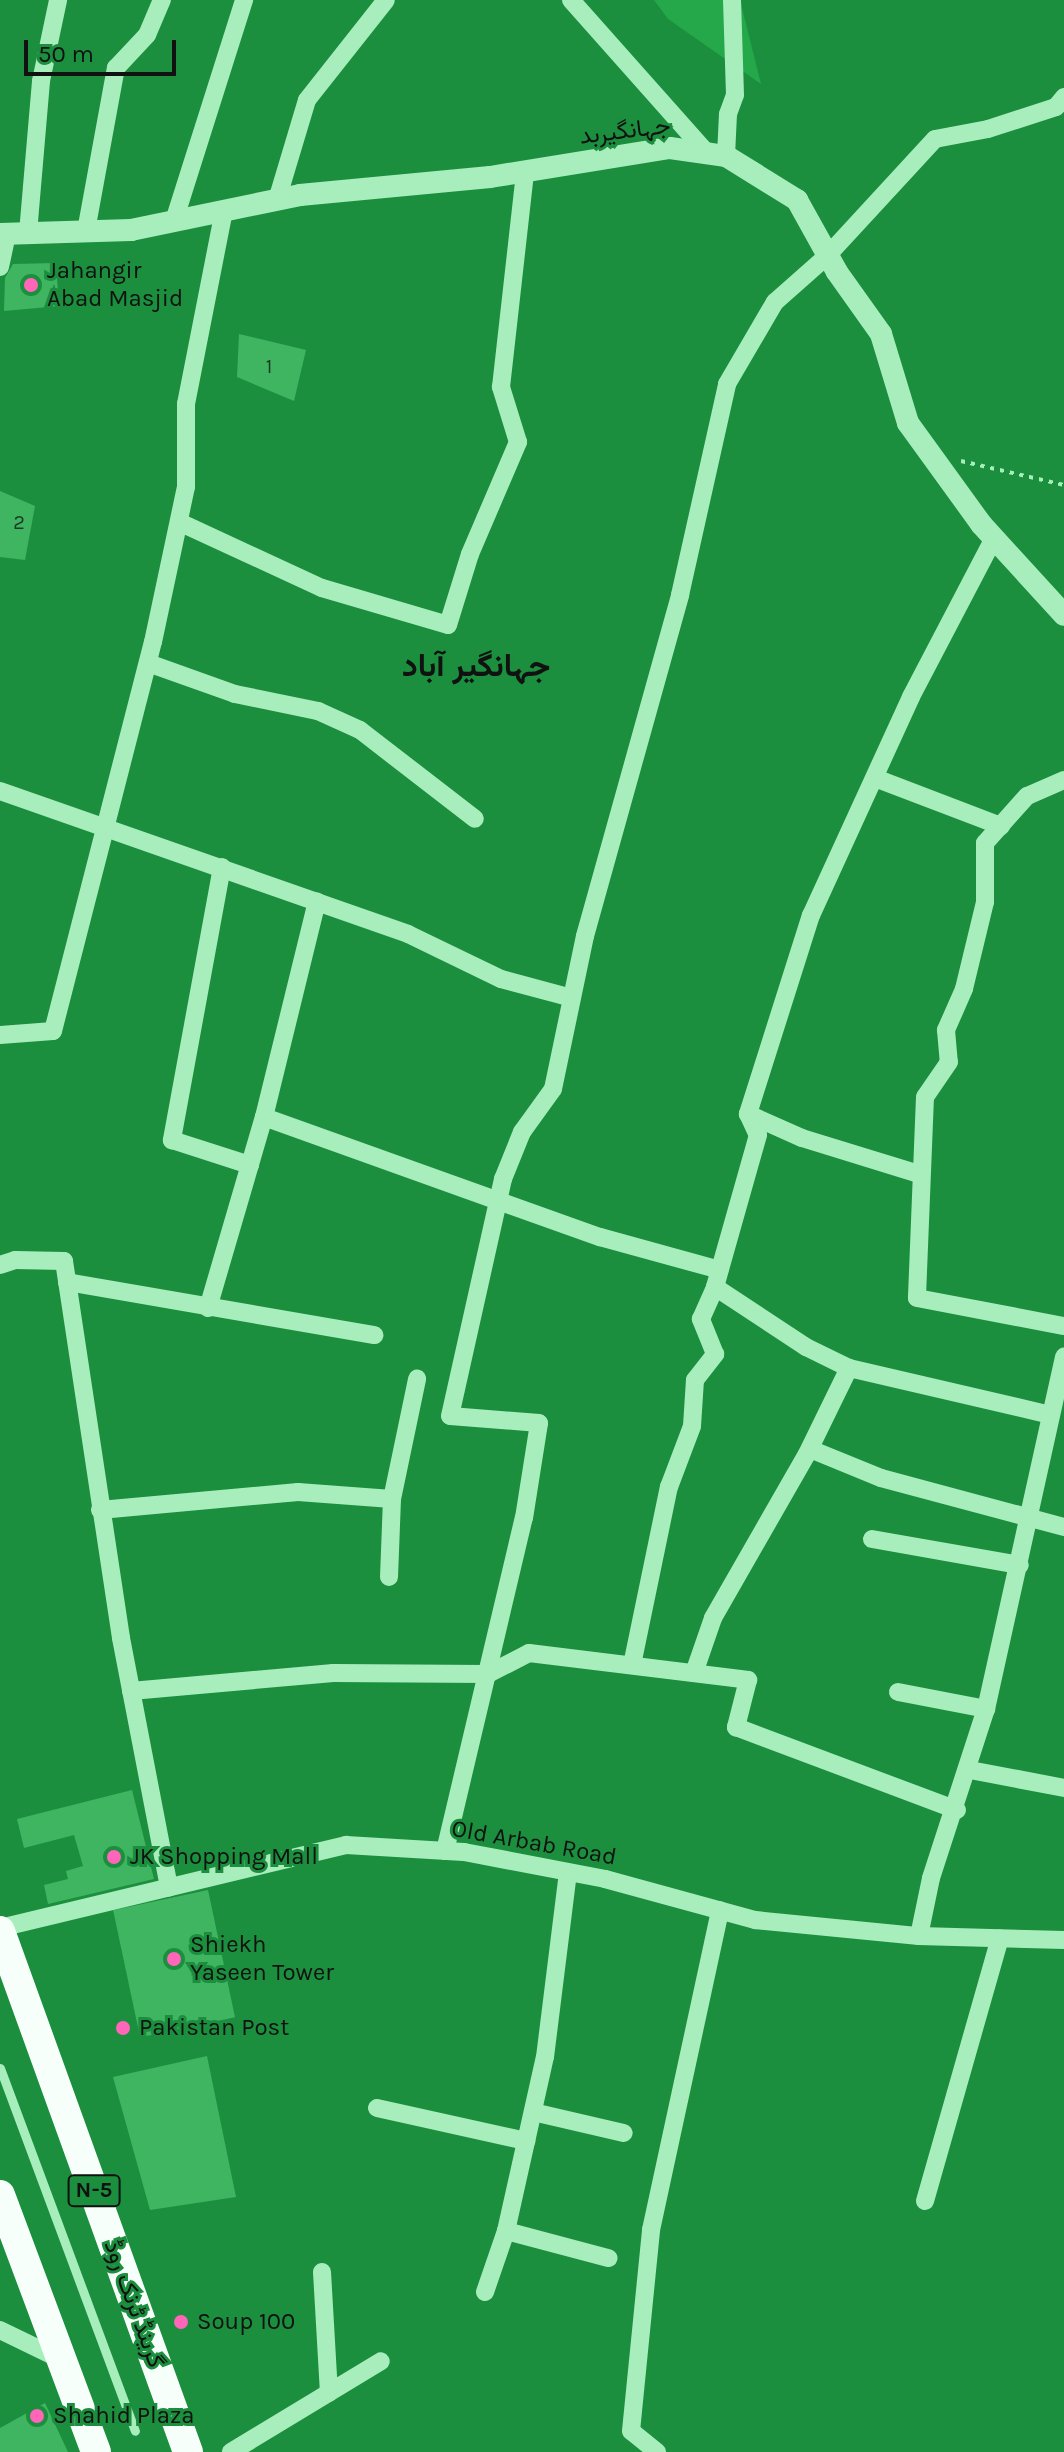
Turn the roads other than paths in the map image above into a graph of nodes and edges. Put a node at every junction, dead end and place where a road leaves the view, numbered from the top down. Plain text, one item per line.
1 (58, 0) edge
2 (162, 0) edge
3 (244, 0) edge
4 (386, 0) edge
5 (571, 0) edge
6 (732, 0) edge
7 (1064, 97) edge
8 (715, 154) junction
9 (525, 172) junction
10 (277, 200) junction
11 (224, 211) junction
12 (174, 221) junction
13 (86, 231) junction
14 (12, 234) edge
15 (827, 256) junction
16 (0, 267) edge
17 (179, 522) junction
18 (994, 538) junction
19 (1064, 615) edge
20 (148, 663) junction
21 (875, 778) junction
22 (1064, 780) edge
23 (0, 791) edge
24 (475, 819) dead end
25 (108, 826) junction
26 (1001, 826) junction
27 (222, 867) junction
28 (317, 901) junction
29 (572, 998) junction
30 (0, 1035) edge
31 (748, 1114) junction
32 (264, 1117) junction
33 (250, 1165) junction
34 (919, 1174) junction
35 (499, 1198) junction
36 (0, 1265) edge
37 (717, 1278) junction
38 (67, 1282) junction
39 (208, 1308) junction
40 (1064, 1326) edge
41 (374, 1335) dead end
42 (1064, 1357) edge
43 (849, 1368) junction
44 (417, 1379) dead end
45 (1051, 1415) junction
46 (810, 1449) junction
47 (392, 1499) junction
48 (100, 1510) junction
49 (1027, 1517) junction
50 (1064, 1527) edge
51 (872, 1539) dead end
52 (1020, 1565) junction
53 (389, 1577) dead end
54 (632, 1665) junction
55 (694, 1673) junction
56 (488, 1674) junction
57 (131, 1691) junction
58 (898, 1692) dead end
59 (986, 1709) junction
60 (970, 1770) junction
61 (1064, 1788) edge
62 (957, 1810) junction
63 (445, 1851) junction
64 (568, 1872) junction
65 (169, 1887) junction
66 (720, 1910) junction
67 (0, 1929) edge
68 (919, 1936) junction
69 (1000, 1938) junction
70 (1064, 1940) edge
71 (0, 2068) edge
72 (377, 2108) dead end
73 (533, 2112) junction
74 (624, 2133) dead end
75 (526, 2141) junction
76 (0, 2195) edge
77 (925, 2201) dead end
78 (506, 2231) junction
79 (608, 2258) dead end
80 (322, 2272) dead end
81 (485, 2292) dead end
82 (0, 2330) edge
83 (64, 2361) junction
84 (381, 2361) dead end
85 (329, 2393) junction
86 (171, 2407) junction
87 (135, 2431) dead end
88 (96, 2452) edge
89 (161, 2452) edge
90 (188, 2452) edge
91 (231, 2452) edge
92 (657, 2452) edge

1 - 14 street
2 - 13 street
3 - 12 street
4 - 10 street
5 - 8 street
6 - 8 street
7 - 15 street
8 - 9 street, جہانگیربد
8 - 15 street, جہانگیربد
9 - 10 street, جہانگیربد
9 - 17 street
10 - 11 street, جہانگیربد
11 - 12 street, جہانگیربد
11 - 17 street
12 - 13 street, جہانگیربد
13 - 14 street, جہانگیربد
14 - 16 street
15 - 18 street, جہانگیربد
15 - 29 street
17 - 20 street
18 - 19 street, جہانگیربد
18 - 21 street
20 - 24 street
20 - 25 street
21 - 26 street
21 - 31 street
22 - 26 street
23 - 25 street
25 - 27 street
25 - 30 street
26 - 34 street
27 - 28 street
27 - 33 street
28 - 29 street
28 - 32 street
29 - 35 street
31 - 34 street
31 - 37 street
32 - 33 street
32 - 35 street
33 - 39 street
34 - 40 street
35 - 37 street
35 - 56 street
36 - 38 street
37 - 43 street
37 - 54 street
38 - 39 street
38 - 48 street
39 - 41 street
42 - 45 street
43 - 45 street
43 - 46 street
44 - 47 street
45 - 49 street
46 - 49 street
46 - 55 street
47 - 48 street
47 - 53 street
48 - 57 street
49 - 50 street
49 - 52 street
51 - 52 street
52 - 59 street
54 - 55 street
54 - 56 street
55 - 62 street
56 - 57 street
56 - 63 street
57 - 65 street
58 - 59 street
59 - 60 street
60 - 61 street
60 - 62 street
62 - 68 street
63 - 64 street, Old Arbab Road
63 - 65 street, Old Arbab Road
64 - 66 street, Old Arbab Road
64 - 73 street
65 - 67 street, Old Arbab Road
66 - 68 street, Old Arbab Road
66 - 92 street
67 - 86 highway, گرینڈ ٹرنک روڈ / N-5
68 - 69 street, Old Arbab Road
69 - 70 street, Old Arbab Road
69 - 77 street
71 - 87 lane
72 - 75 street
73 - 74 street
73 - 75 street
75 - 78 street
76 - 83 highway
78 - 79 street
78 - 81 street
80 - 85 street
82 - 83 street
83 - 88 highway
84 - 85 street
85 - 91 street
86 - 89 highway
86 - 90 highway, گرینڈ ٹرنک روڈ / N-5

